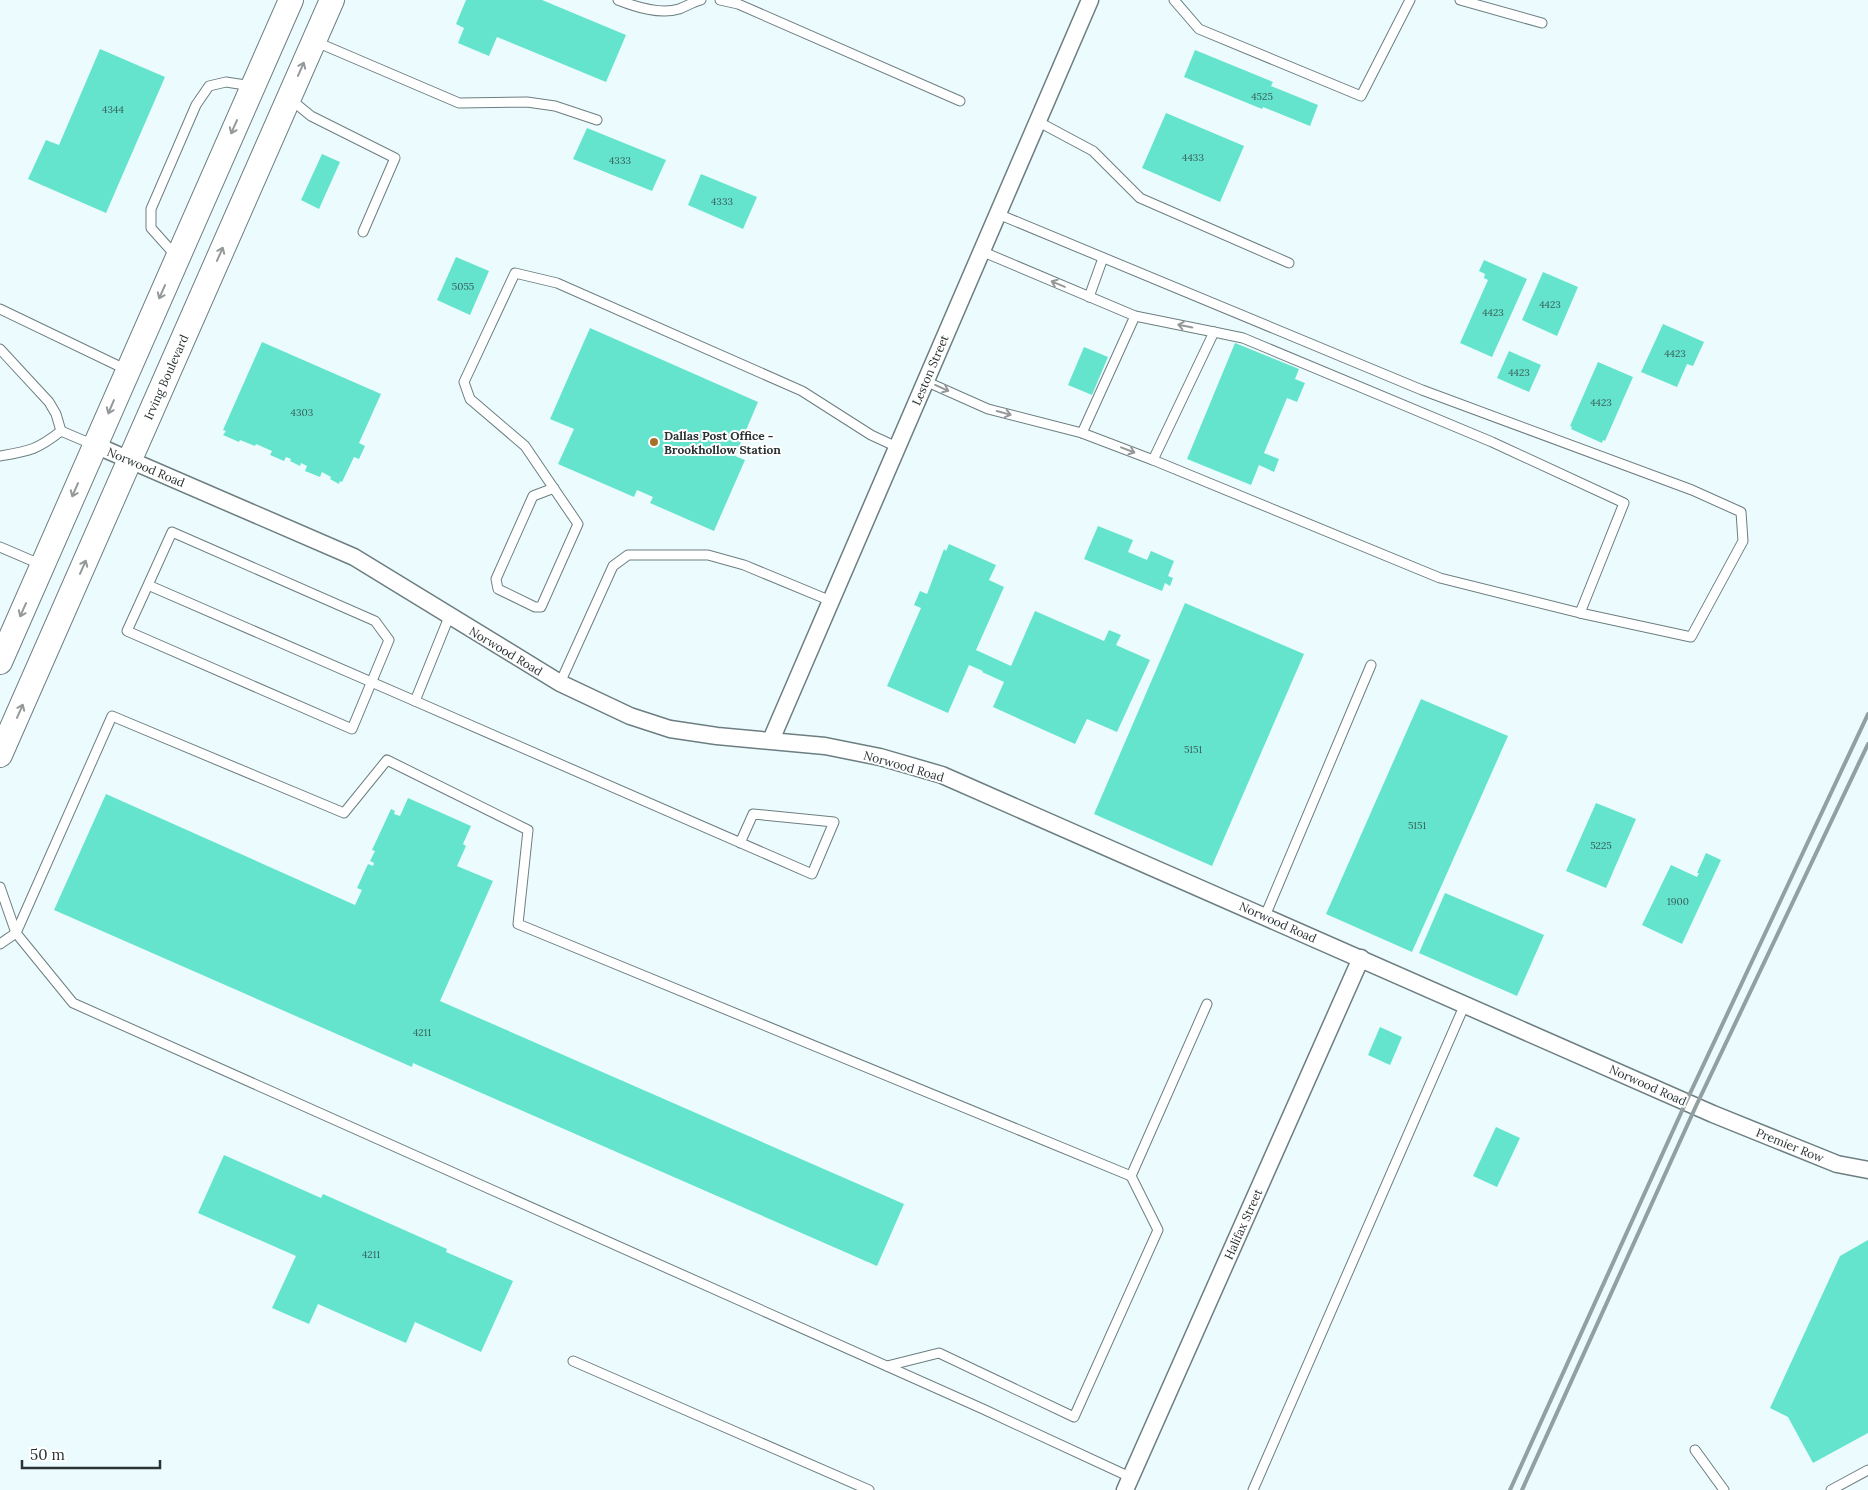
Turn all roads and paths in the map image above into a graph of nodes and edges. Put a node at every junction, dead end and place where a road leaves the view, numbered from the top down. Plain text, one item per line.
1 (291, 0) edge
2 (332, 0) edge
3 (618, 0) edge
4 (701, 0) edge
5 (720, 0) edge
6 (1090, 0) edge
7 (1174, 0) edge
8 (1410, 0) edge
9 (1460, 0) edge
10 (1542, 23) dead end
11 (279, 27) junction
12 (313, 41) junction
13 (253, 85) junction
14 (288, 98) junction
15 (960, 101) dead end
16 (597, 120) dead end
17 (1037, 121) junction
18 (998, 214) junction
19 (363, 232) dead end
20 (981, 251) junction
21 (177, 258) junction
22 (1104, 258) junction
23 (1289, 263) dead end
24 (1088, 297) junction
25 (0, 309) edge
26 (1135, 316) junction
27 (1214, 332) junction
28 (0, 349) edge
29 (127, 370) junction
30 (925, 381) junction
31 (61, 431) junction
32 (1082, 433) junction
33 (94, 445) junction
34 (897, 447) junction
35 (0, 456) edge
36 (130, 459) junction
37 (1153, 460) junction
38 (554, 488) junction
39 (0, 547) edge
40 (42, 566) junction
41 (148, 585) junction
42 (831, 601) junction
43 (1580, 613) junction
44 (449, 616) junction
45 (0, 662) edge
46 (1371, 665) dead end
47 (372, 682) junction
48 (560, 683) junction
49 (415, 700) junction
50 (770, 740) junction
51 (0, 755) edge
52 (740, 843) junction
53 (0, 887) edge
54 (1265, 916) junction
55 (16, 933) junction
56 (0, 944) edge
57 (1361, 958) junction
58 (1207, 1004) dead end
59 (1465, 1004) junction
60 (1713, 1114) joint
61 (1868, 1170) edge
62 (1132, 1176) junction
63 (573, 1361) dead end
64 (887, 1366) junction
65 (1695, 1450) dead end
66 (1868, 1470) edge
67 (1127, 1484) edge
68 (869, 1490) edge
69 (1253, 1490) edge
70 (1724, 1490) edge
71 (1831, 1490) edge

1 - 11 main road
2 - 12 main road, Irving Boulevard
3 - 4 lane
5 - 15 lane
6 - 17 street, Leston Street
7 - 8 lane
9 - 10 lane
11 - 12 main road
11 - 13 main road
14 -> 12 main road, Irving Boulevard
12 - 16 lane
13 - 14 main road
13 -> 21 main road
13 - 21 lane
14 - 19 lane
36 -> 14 main road, Irving Boulevard
17 - 18 street, Leston Street
17 - 23 lane
18 - 20 street, Leston Street
18 - 22 lane
24 -> 20 lane
20 - 30 street, Leston Street
21 -> 29 main road
22 - 24 lane
22 - 43 lane
24 - 26 lane
25 - 29 lane
27 -> 26 lane
26 - 32 lane
27 - 37 lane
27 - 43 lane
28 - 31 lane
29 -> 33 main road
30 -> 32 lane
30 - 34 street, Leston Street
31 - 33 lane
31 - 35 lane
32 -> 37 lane
33 - 36 street, Norwood Road
33 -> 40 main road
34 - 38 lane
34 - 42 street, Leston Street
36 - 44 street, Norwood Road
51 -> 36 main road, Irving Boulevard
37 - 43 lane
38 - 38 lane
39 - 40 lane
40 -> 45 main road
41 - 47 lane
41 - 47 lane
41 - 47 lane
42 - 48 lane
42 - 50 street, Leston Street
44 - 48 street, Norwood Road
44 - 49 lane
46 - 54 lane
47 - 49 lane
48 - 50 street, Norwood Road
49 - 52 lane
50 - 54 street, Norwood Road
52 - 52 lane
53 - 55 lane
54 - 57 street, Norwood Road
55 - 56 lane
55 - 62 lane
55 - 64 lane
57 - 59 street, Norwood Road
57 - 67 street, Halifax Street
58 - 62 lane
59 - 60 street, Norwood Road
59 - 69 lane
60 - 61 street, Premier Row
62 - 64 lane
63 - 68 lane
64 - 67 lane
65 - 70 lane
66 - 71 lane

